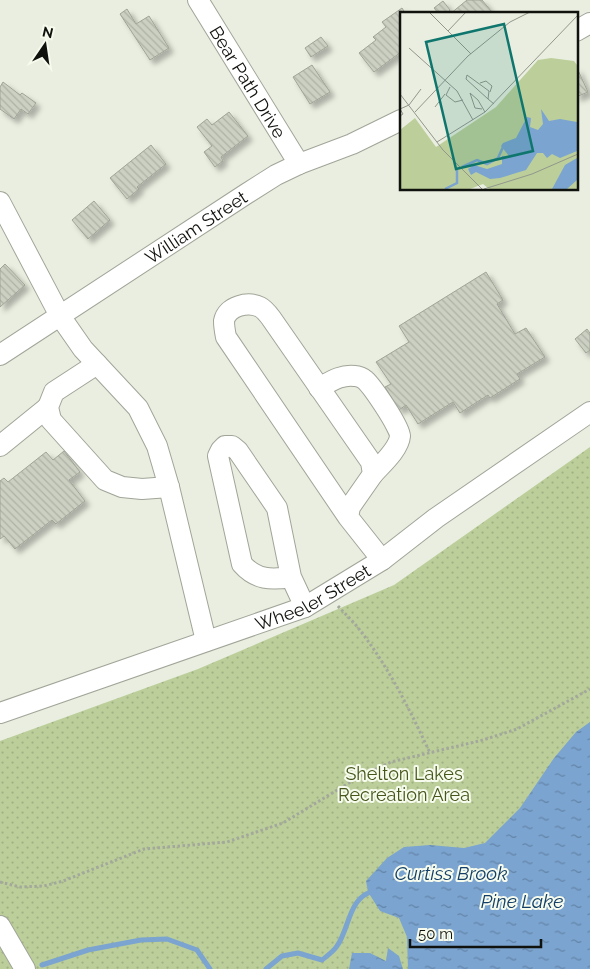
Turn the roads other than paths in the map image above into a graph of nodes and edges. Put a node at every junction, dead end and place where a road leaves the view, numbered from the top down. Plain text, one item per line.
1 (198, 0) edge
2 (590, 24) edge
3 (578, 30) edge
4 (400, 120) edge
5 (300, 164) junction
6 (0, 202) edge
7 (60, 316) junction
8 (0, 356) edge
9 (97, 364) junction
10 (319, 388) junction
11 (590, 412) edge
12 (50, 413) junction
13 (0, 446) edge
14 (374, 474) junction
15 (169, 487) junction
16 (348, 517) junction
17 (382, 560) junction
18 (291, 576) junction
19 (306, 607) junction
20 (206, 641) junction
21 (0, 712) edge
22 (0, 926) edge
23 (24, 969) edge

1 - 5 street, Bear Path Drive
2 - 3 street
4 - 5 street, William Street
5 - 7 street, William Street
6 - 7 street
7 - 8 street, William Street
7 - 9 street
9 - 12 street
9 - 15 street
10 - 14 street
10 - 14 street
10 - 16 street
11 - 17 street, Wheeler Street
12 - 13 street
12 - 15 street
14 - 16 street
15 - 20 street
16 - 17 street
17 - 19 street, Wheeler Street
18 - 18 street
18 - 19 street
19 - 20 street, Wheeler Street
20 - 21 street, Wheeler Street
22 - 23 street

